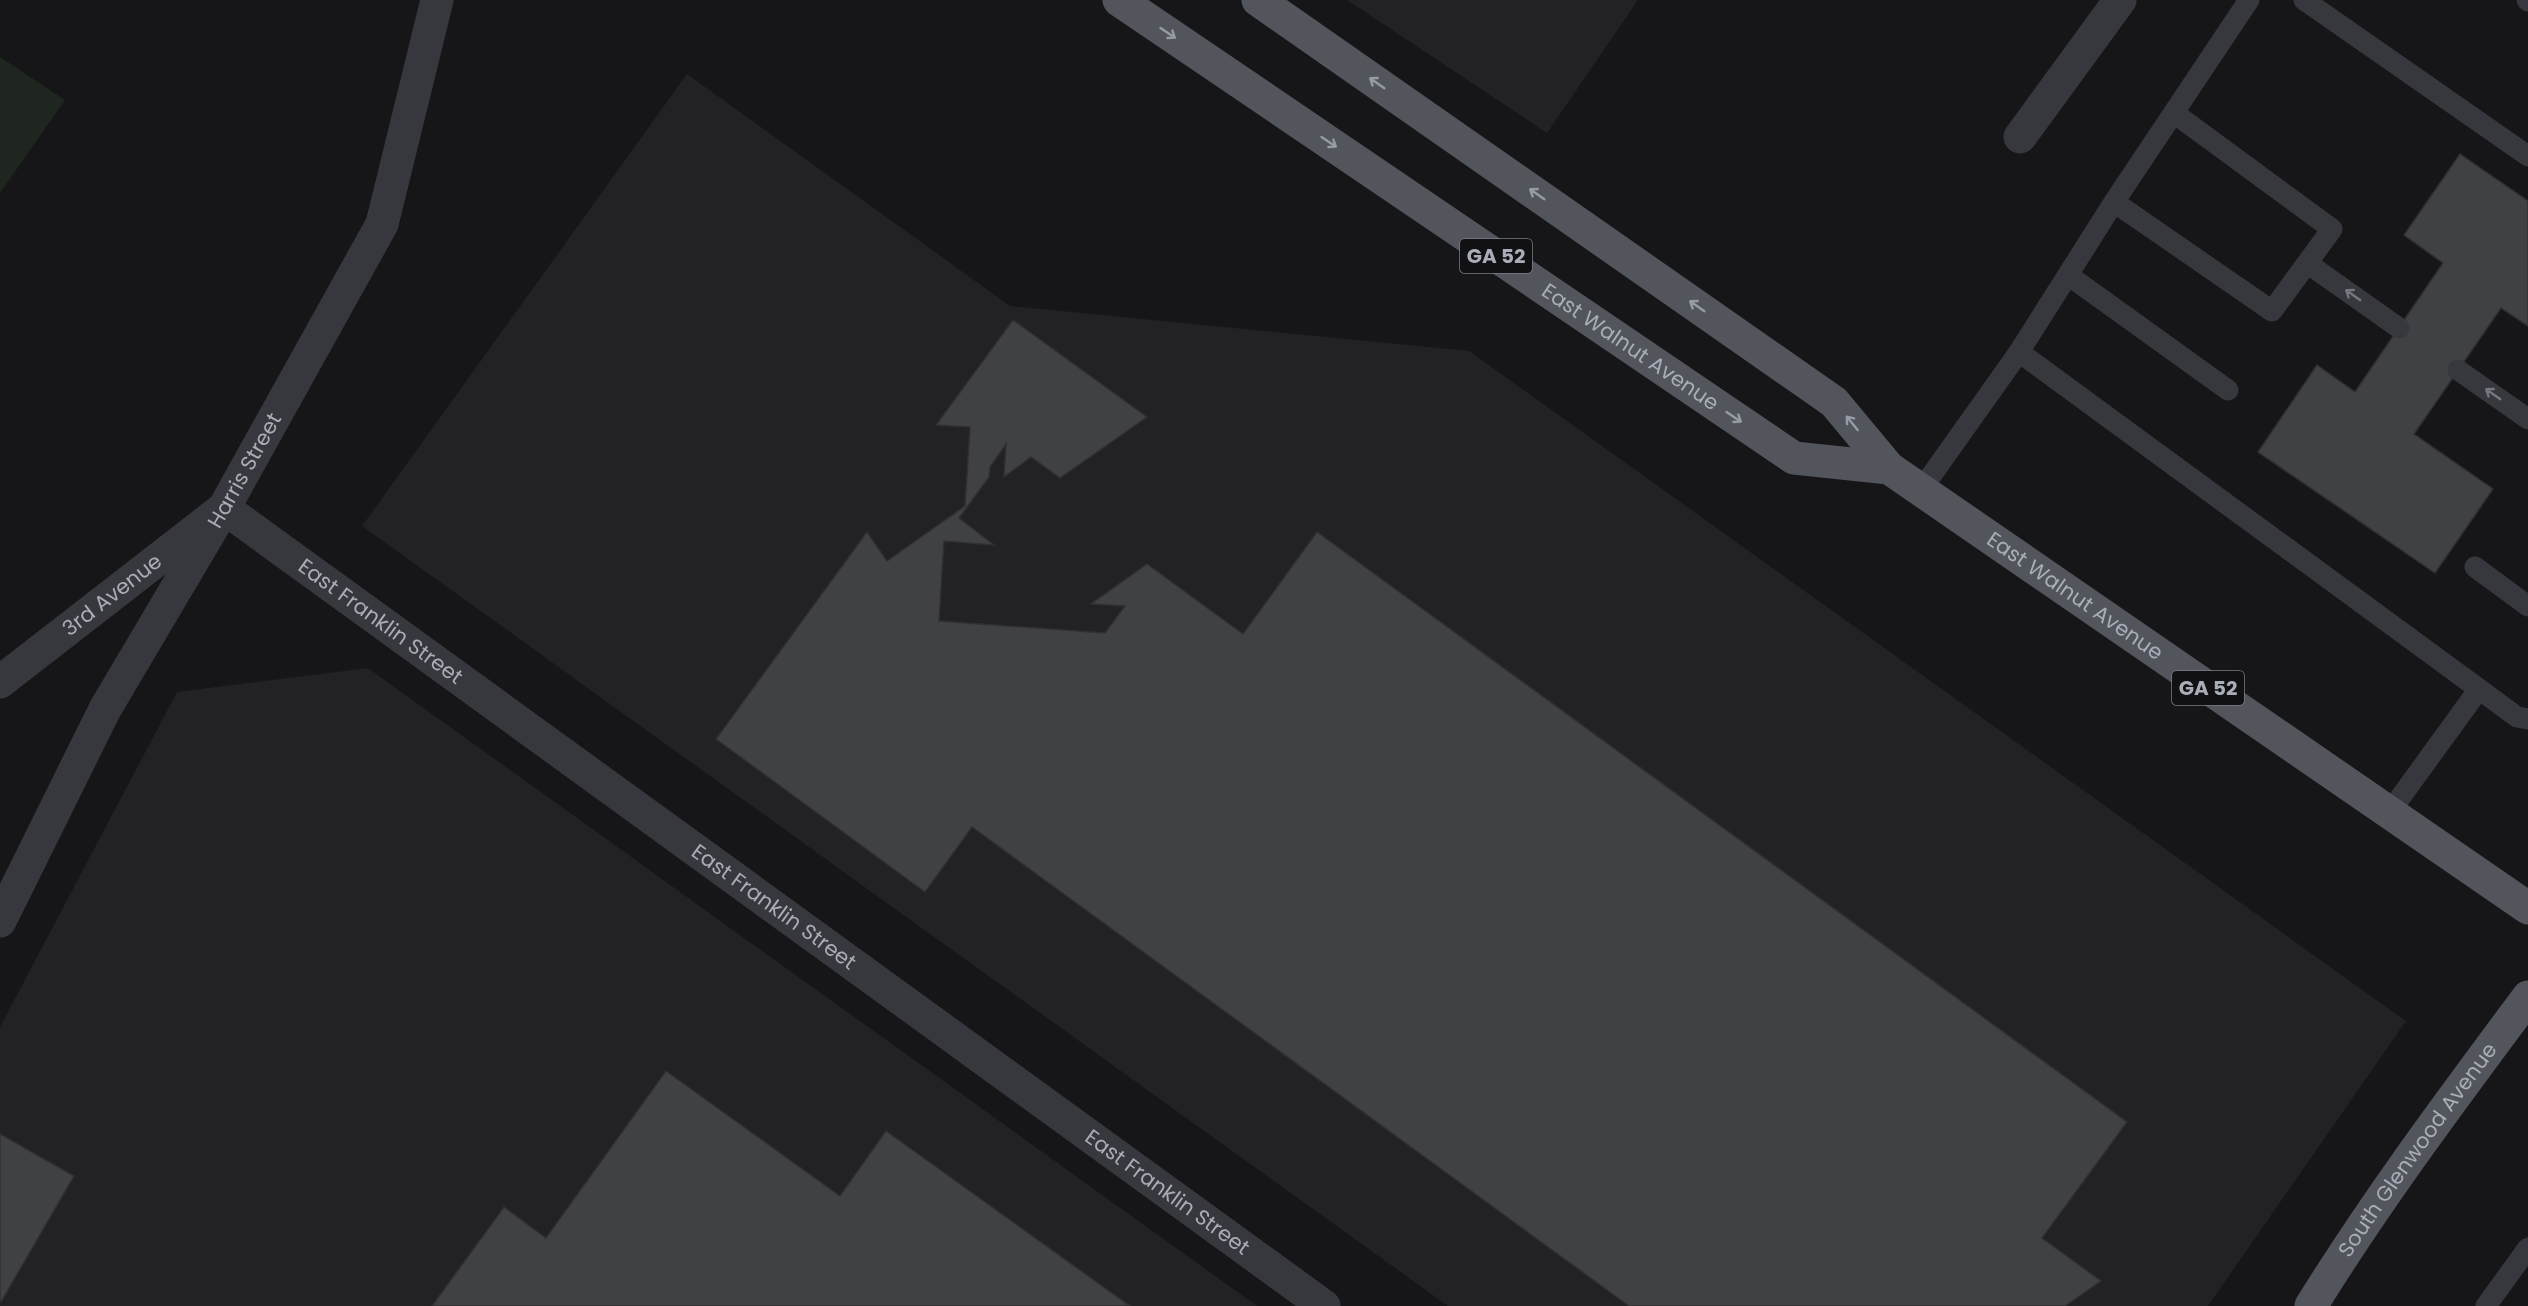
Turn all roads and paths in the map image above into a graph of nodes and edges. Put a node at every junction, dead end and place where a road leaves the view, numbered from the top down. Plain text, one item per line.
1 (437, 0) edge
2 (1119, 0) edge
3 (1258, 0) edge
4 (2120, 0) edge
5 (2249, 0) edge
6 (2304, 0) edge
7 (2174, 113) junction
8 (2020, 137) dead end
9 (2528, 156) edge
10 (2114, 202) junction
11 (2307, 263) junction
12 (2068, 275) junction
13 (2399, 328) dead end
14 (2019, 352) junction
15 (2458, 370) dead end
16 (2228, 390) dead end
17 (2528, 419) edge
18 (1889, 468) junction
19 (1921, 490) junction
20 (224, 508) junction
21 (2475, 567) dead end
22 (2528, 606) edge
23 (0, 682) edge
24 (2479, 689) junction
25 (2528, 719) edge
26 (2390, 813) junction
27 (2528, 908) edge
28 (0, 921) edge
29 (2528, 997) edge
30 (2528, 1248) edge
31 (1324, 1306) edge
32 (2311, 1306) edge
33 (2486, 1306) edge

1 - 20 street, Harris Street
2 -> 18 main road, East Walnut Avenue / GA 52
18 -> 3 main road, East Walnut Avenue / GA 52
4 - 8 street
5 - 7 lane
6 - 9 lane
7 - 10 lane
7 - 11 lane
10 - 11 lane
10 - 12 lane
13 -> 11 lane
12 - 14 lane
12 - 16 lane
14 - 19 lane
14 - 24 lane
17 -> 15 lane
18 - 19 main road, East Walnut Avenue / GA 52
19 - 26 main road, East Walnut Avenue / GA 52
20 - 23 street, 3rd Avenue
20 - 28 street, Harris Street
20 - 31 street, East Franklin Street
21 - 22 lane
24 - 25 lane
24 - 26 lane
26 - 27 main road, East Walnut Avenue / GA 52
29 - 32 main road, South Glenwood Avenue
30 - 33 lane

